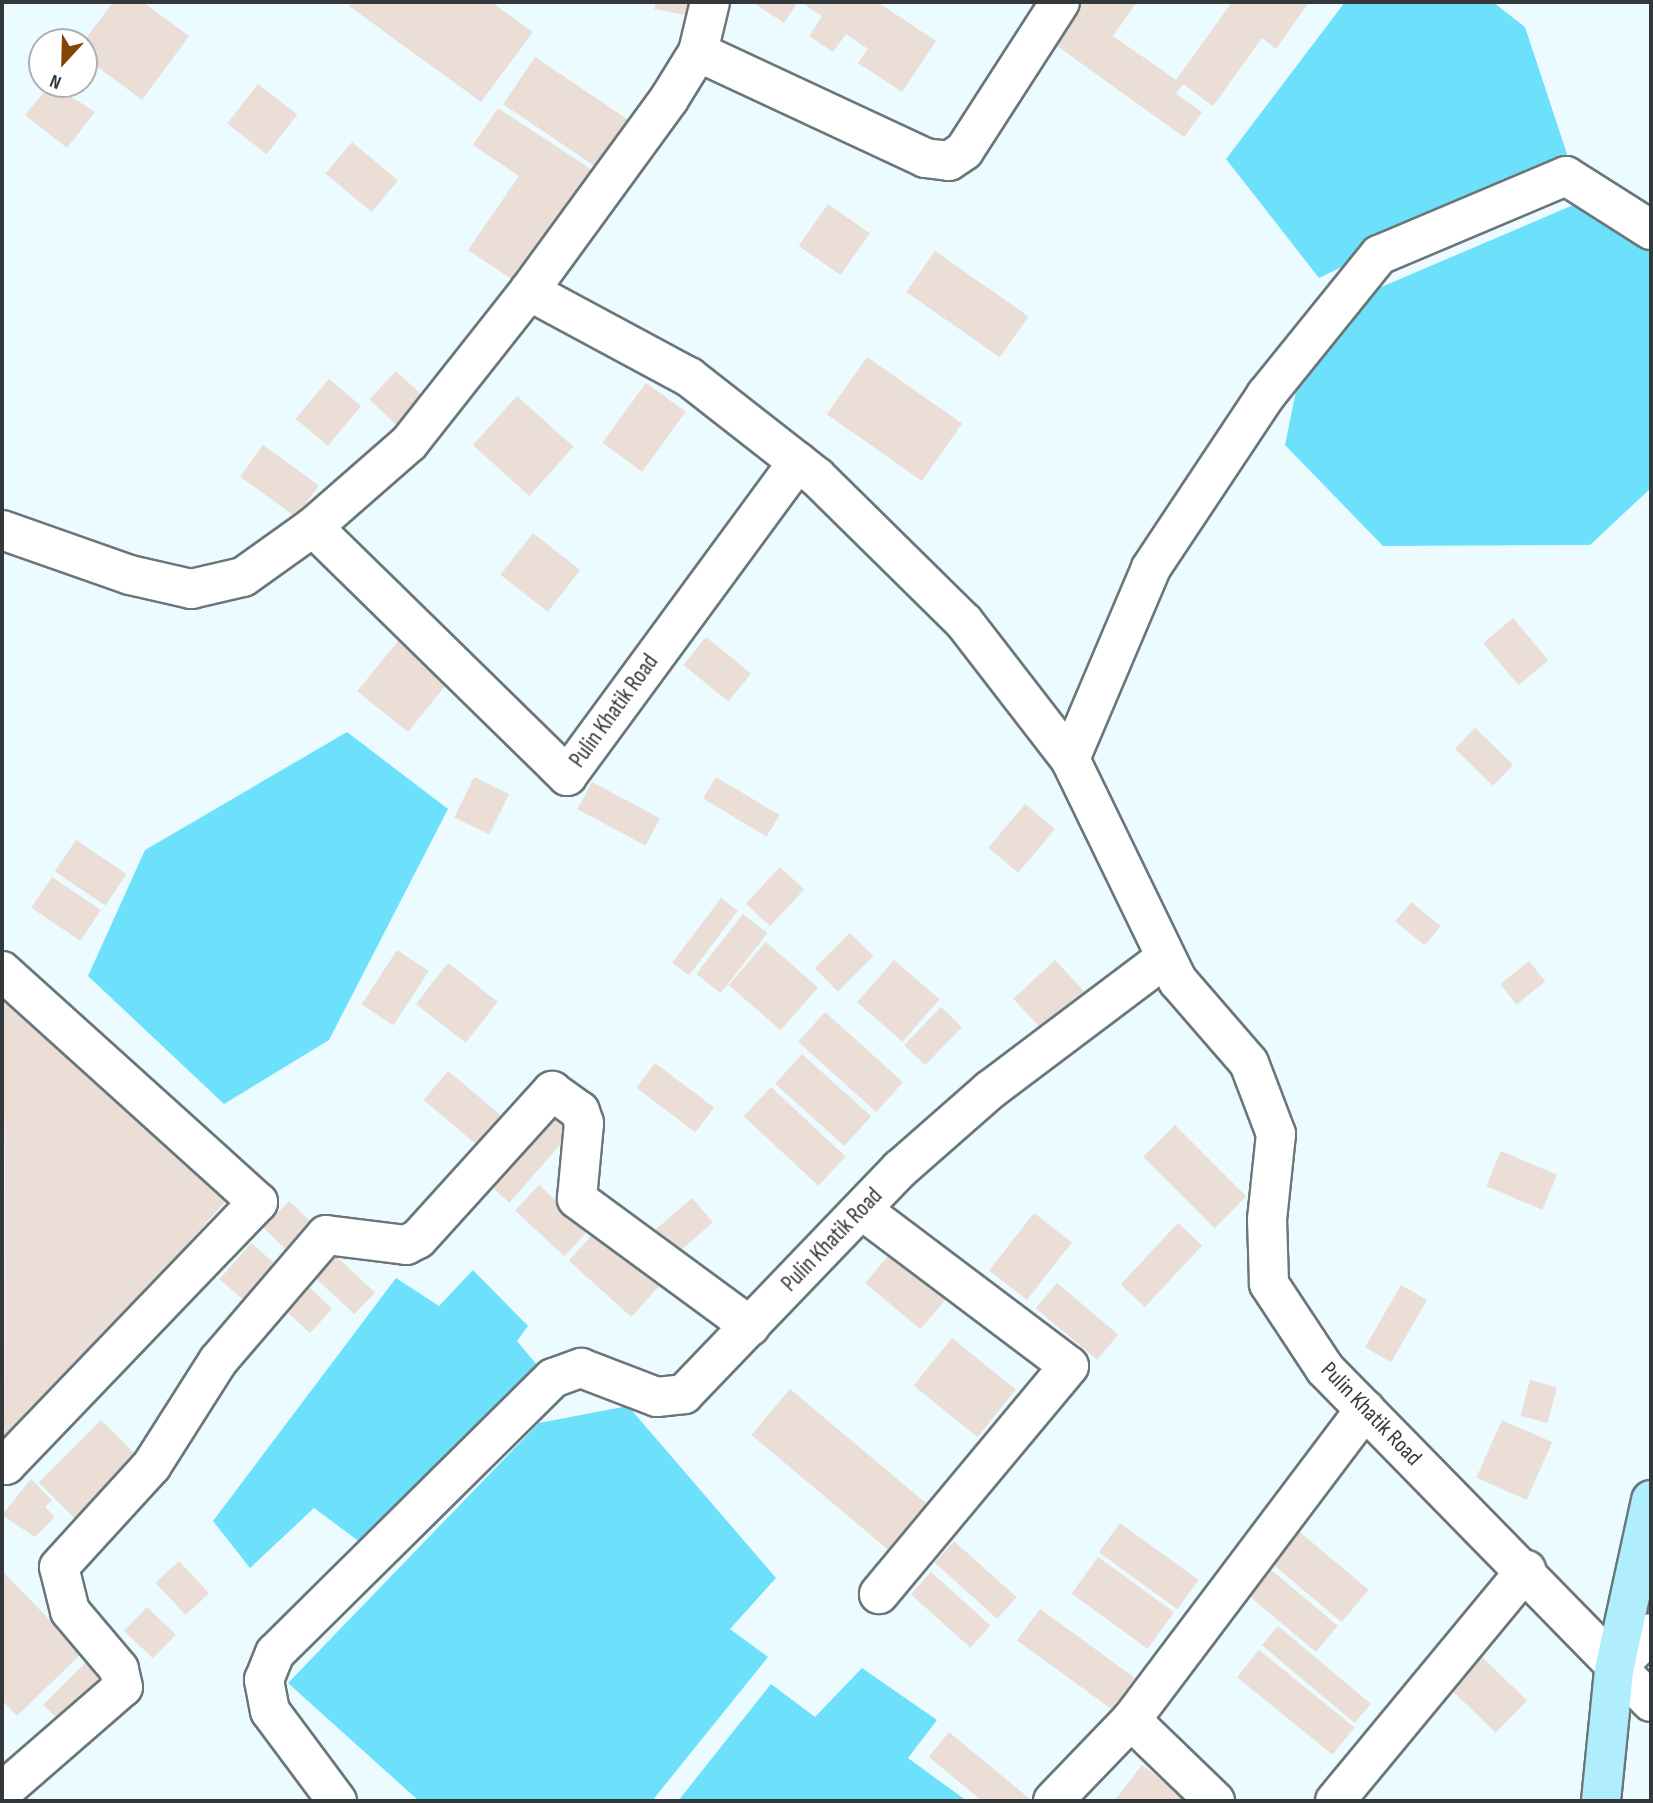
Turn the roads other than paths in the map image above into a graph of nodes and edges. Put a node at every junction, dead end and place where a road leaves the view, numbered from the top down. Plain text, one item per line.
1 (710, 2) edge
2 (1060, 2) edge
3 (698, 52) junction
4 (1651, 230) edge
5 (529, 291) junction
6 (798, 462) junction
7 (313, 527) junction
8 (2, 530) edge
9 (1070, 759) junction
10 (1165, 958) junction
11 (2, 971) edge
12 (862, 1210) junction
13 (750, 1326) junction
14 (1365, 1409) junction
15 (2, 1462) edge
16 (1651, 1500) edge
17 (1526, 1570) junction
18 (879, 1594) dead end
19 (1651, 1633) edge
20 (1614, 1670) junction
21 (1651, 1702) edge
22 (1131, 1720) junction
23 (2, 1792) edge
24 (337, 1801) edge
25 (1053, 1801) edge
26 (1215, 1801) edge
27 (1335, 1801) edge
28 (1601, 1801) edge

1 - 3 street
2 - 3 street
3 - 5 street
4 - 9 street
5 - 6 street, Pulin Khatik Road
5 - 7 street
6 - 7 street, Pulin Khatik Road
6 - 9 street, Pulin Khatik Road
7 - 8 street
9 - 10 street, Pulin Khatik Road
10 - 12 street, Pulin Khatik Road
10 - 14 street, Pulin Khatik Road
11 - 15 street
12 - 13 street, Pulin Khatik Road
12 - 18 street
13 - 23 street
13 - 24 street, Pulin Khatik Road
14 - 17 street, Pulin Khatik Road
14 - 22 street
16 - 20 main road
17 - 20 street, Pulin Khatik Road
17 - 27 street
19 - 20 street
20 - 21 street, Pulin Khatik Road
20 - 28 main road
22 - 25 street
22 - 26 street

